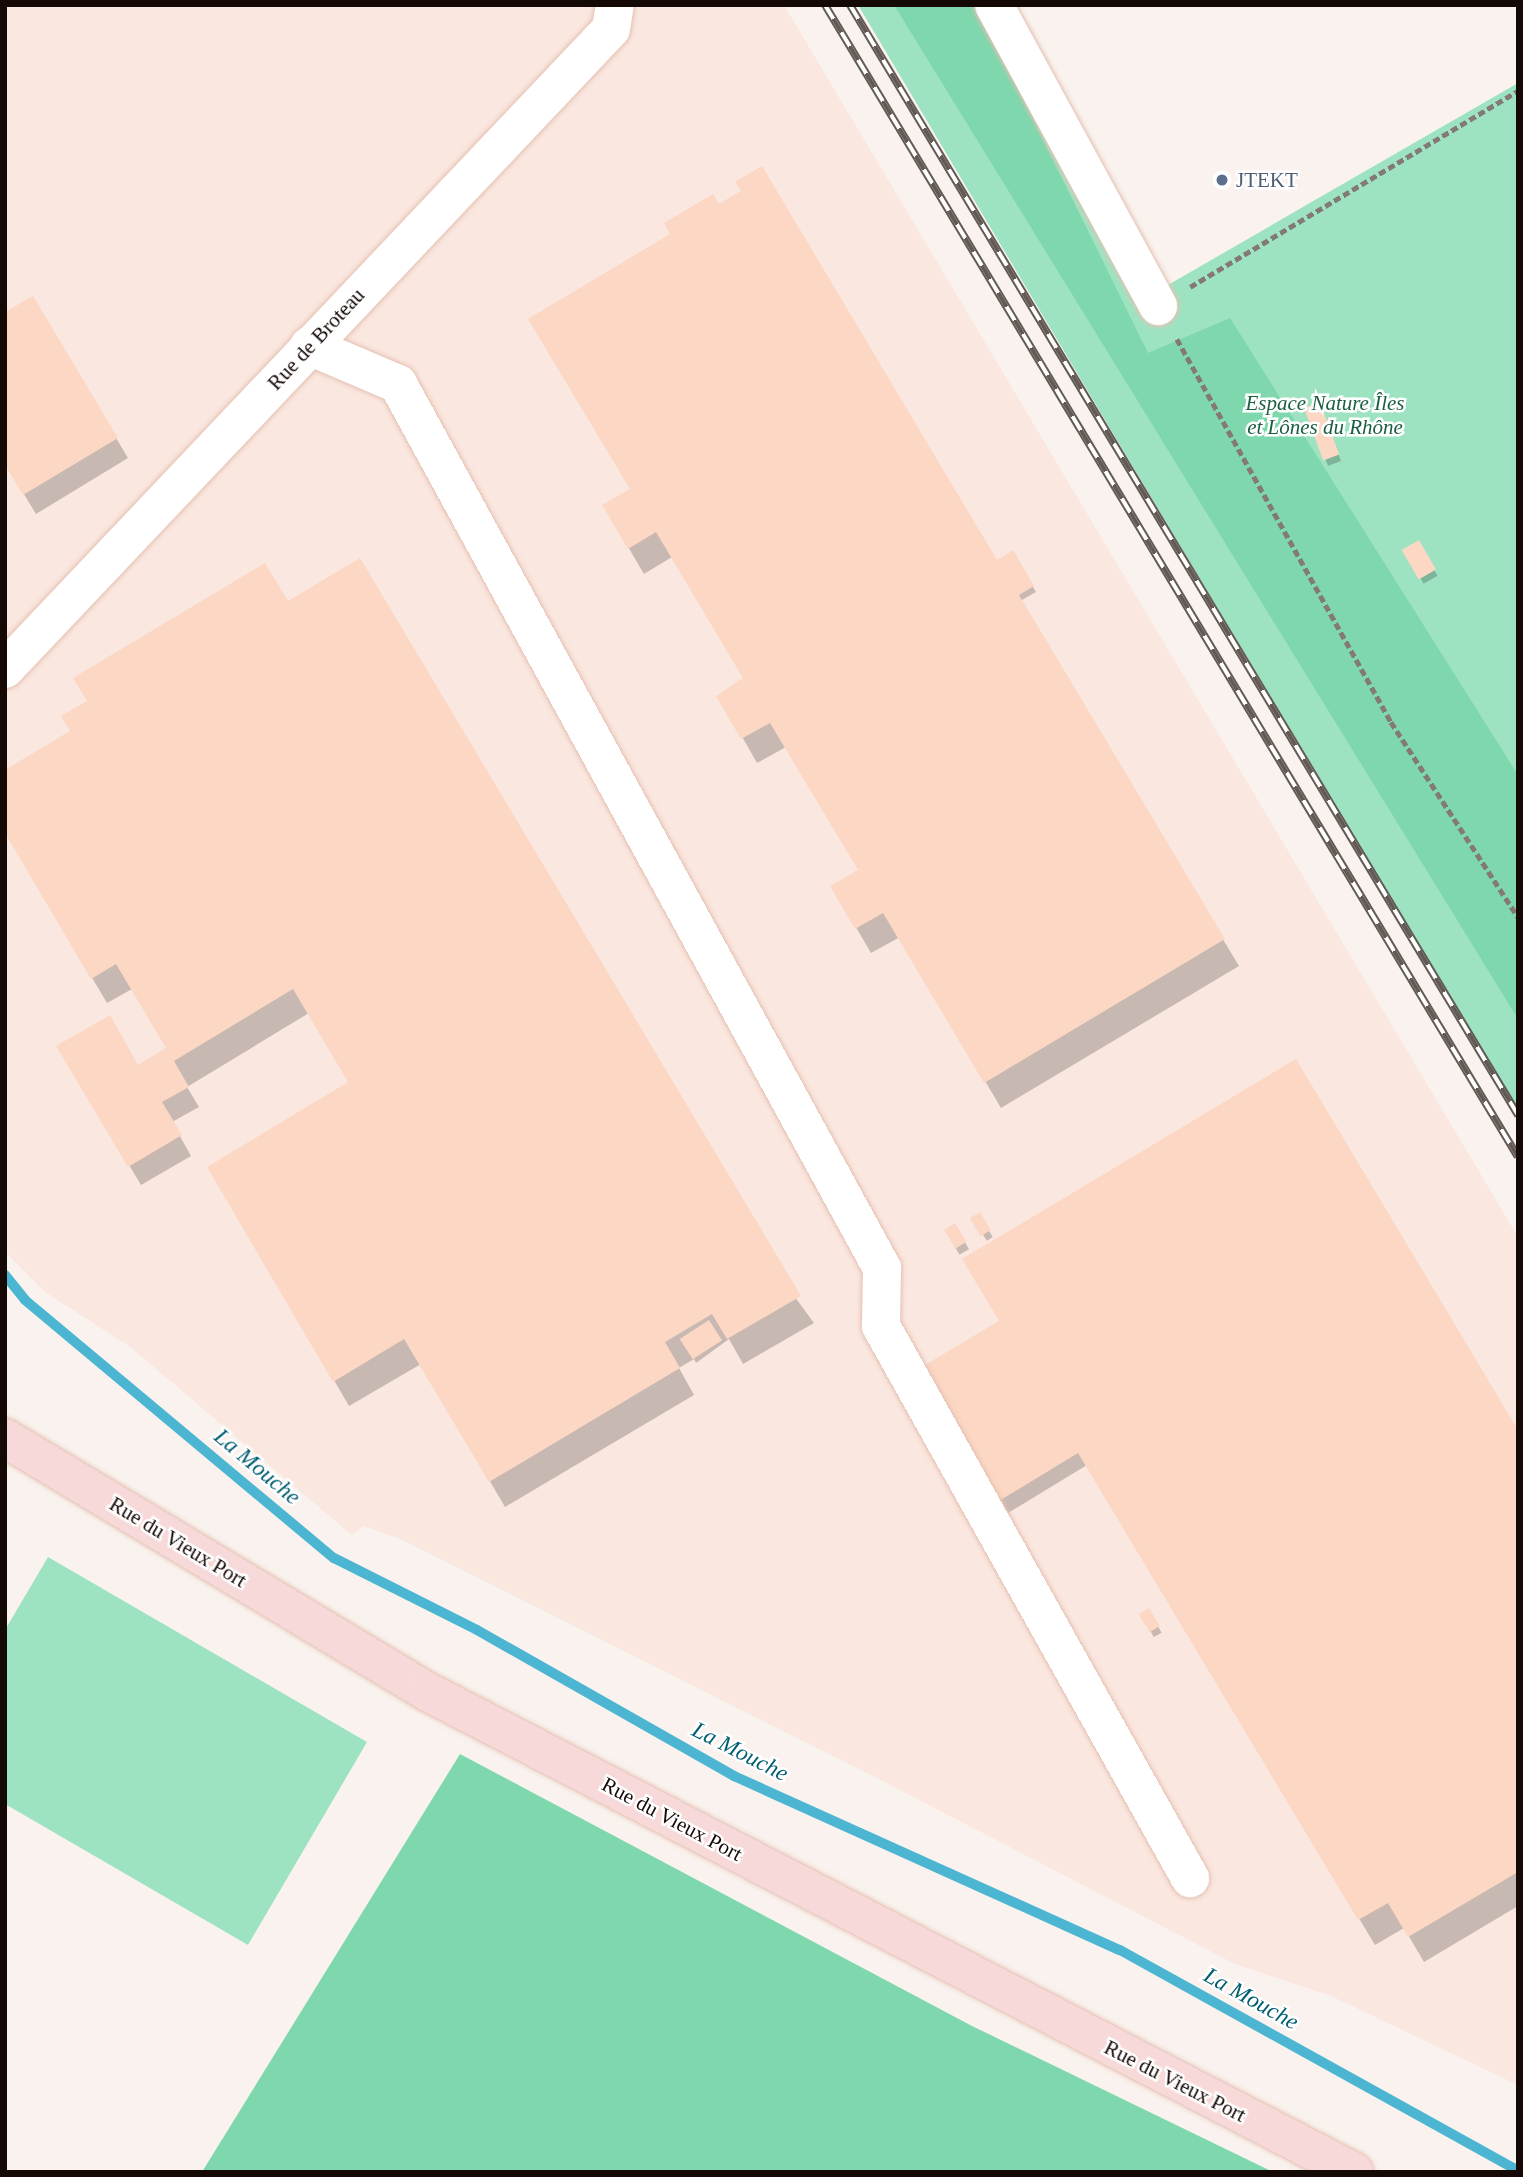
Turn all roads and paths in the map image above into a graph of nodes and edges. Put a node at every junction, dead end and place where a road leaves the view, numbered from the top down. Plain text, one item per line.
1 (615, 5) edge
2 (994, 5) edge
3 (1518, 91) edge
4 (1158, 306) junction
5 (309, 346) junction
6 (5, 668) edge
7 (1518, 917) edge
8 (5, 1438) edge
9 (1190, 1878) dead end
10 (1354, 2172) edge

1 - 5 street, Rue de Broteau
2 - 4 street
3 - 4 path
4 - 7 path
5 - 6 street, Rue de Broteau
5 - 9 street
8 - 10 main road, Rue du Vieux Port

